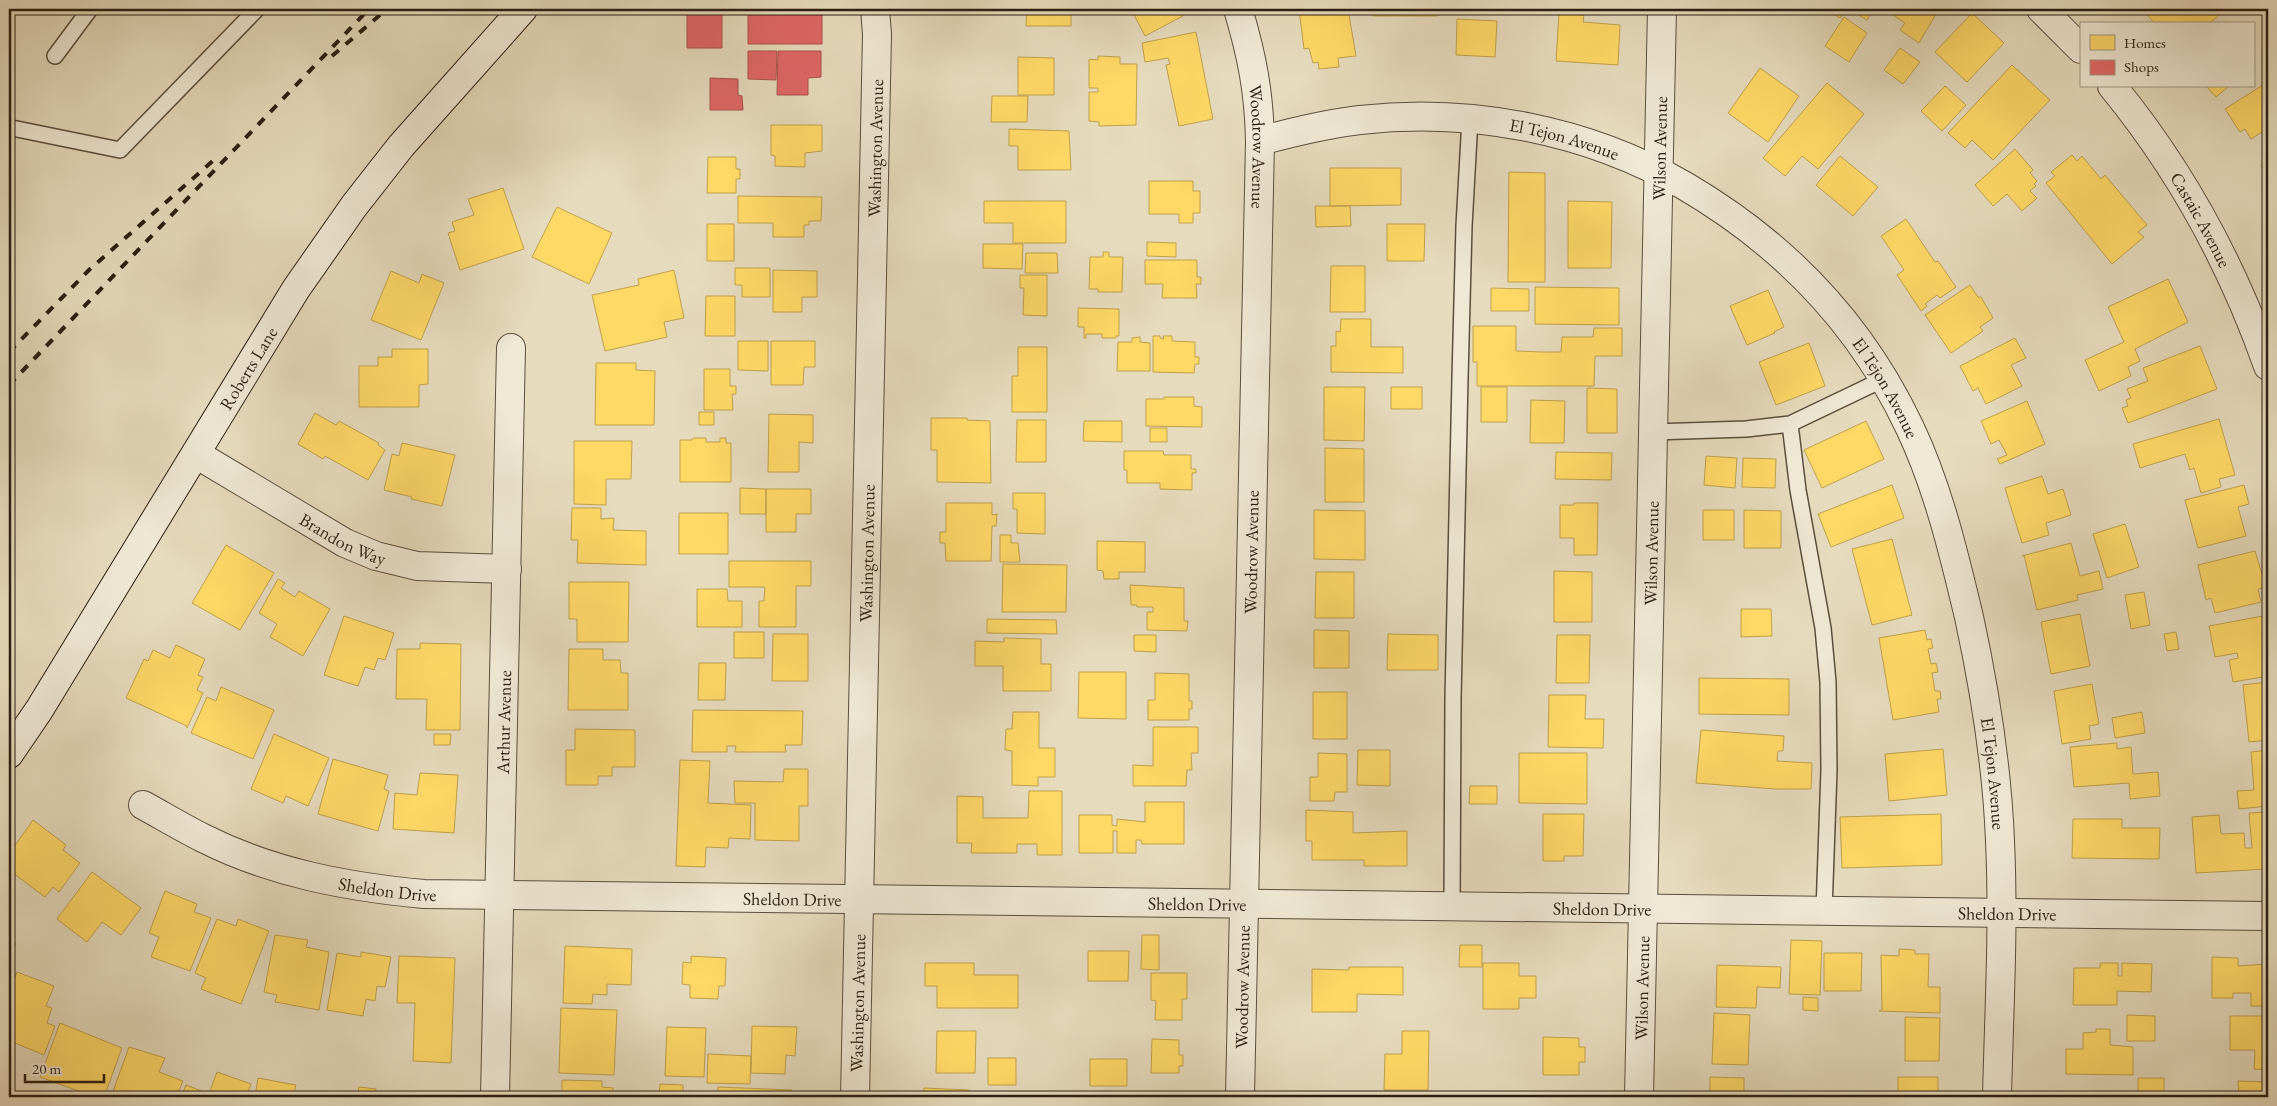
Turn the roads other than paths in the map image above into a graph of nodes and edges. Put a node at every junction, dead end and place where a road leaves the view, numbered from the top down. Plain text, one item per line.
1 (90, 9) edge
2 (257, 9) edge
3 (523, 9) edge
4 (875, 9) edge
5 (1238, 9) edge
6 (1662, 9) edge
7 (2041, 9) edge
8 (2080, 48) edge
9 (55, 56) dead end
10 (2114, 88) edge
11 (1470, 119) junction
12 (9, 132) edge
13 (1260, 141) junction
14 (1659, 171) junction
15 (511, 348) dead end
16 (2268, 366) edge
17 (1884, 379) junction
18 (1790, 424) junction
19 (1653, 432) junction
20 (196, 454) junction
21 (507, 569) junction
22 (9, 754) edge
23 (144, 805) dead end
24 (499, 896) junction
25 (860, 900) junction
26 (1244, 904) junction
27 (1452, 907) junction
28 (1643, 909) junction
29 (1824, 911) junction
30 (2001, 913) junction
31 (2268, 916) edge
32 (495, 1097) edge
33 (855, 1097) edge
34 (1240, 1097) edge
35 (1639, 1097) edge
36 (1997, 1097) edge

1 - 9 lane
2 - 12 lane
3 - 20 street, Roberts Lane
4 - 25 street, Washington Avenue
5 - 13 street, Woodrow Avenue
6 - 14 street, Wilson Avenue
7 - 8 street
10 - 16 street, Castaic Avenue
11 - 13 street, El Tejon Avenue
11 - 14 street, El Tejon Avenue
11 - 27 lane
13 - 26 street, Woodrow Avenue
14 - 17 street, El Tejon Avenue
14 - 19 street, Wilson Avenue
15 - 21 street, Arthur Avenue
17 - 18 lane
17 - 30 street, El Tejon Avenue
18 - 19 lane
18 - 29 lane
19 - 28 street, Wilson Avenue
20 - 21 street, Brandon Way
20 - 22 street, Roberts Lane
21 - 24 street, Arthur Avenue
23 - 24 street, Sheldon Drive
24 - 25 street, Sheldon Drive
24 - 32 street, Arthur Avenue
25 - 26 street, Sheldon Drive
25 - 33 street, Washington Avenue
26 - 27 street, Sheldon Drive
26 - 34 street, Woodrow Avenue
27 - 28 street, Sheldon Drive
28 - 29 street, Sheldon Drive
28 - 35 street, Wilson Avenue
29 - 30 street, Sheldon Drive
30 - 31 street, Sheldon Drive
30 - 36 street, El Tejon Avenue

